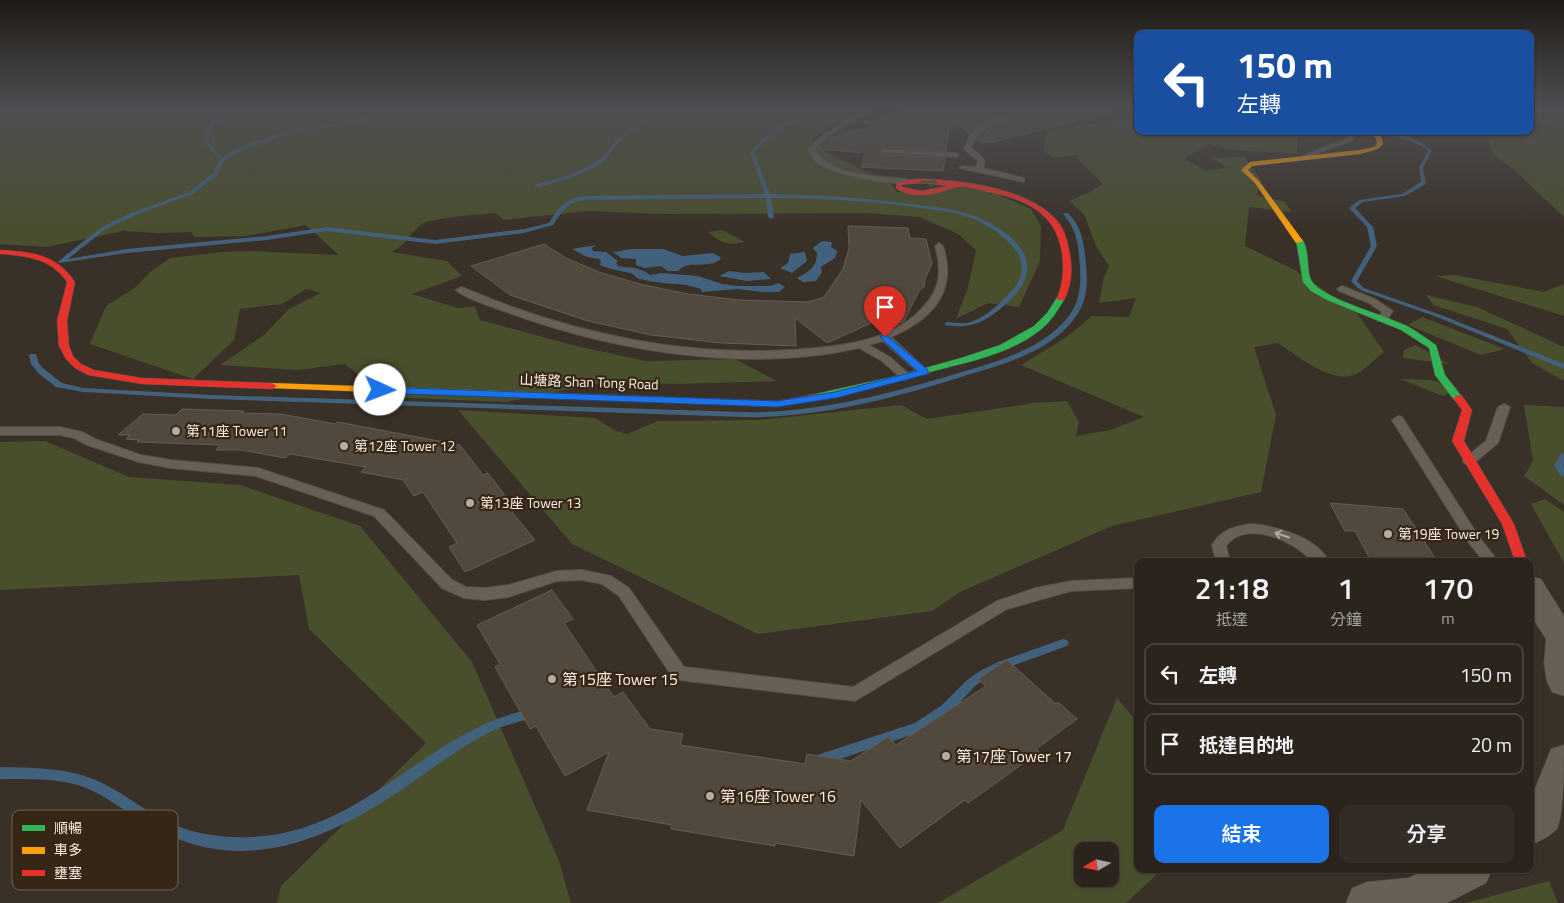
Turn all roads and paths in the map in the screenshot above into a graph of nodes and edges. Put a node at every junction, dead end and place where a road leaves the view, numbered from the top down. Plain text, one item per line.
1 (812, 149) edge
2 (967, 149) joint
3 (1325, 149) edge
4 (1371, 149) edge
5 (883, 151) dead end
6 (956, 155) junction
7 (1301, 158) junction
8 (971, 168) junction
9 (1021, 180) dead end
10 (906, 181) joint
11 (963, 185) junction
12 (939, 246) dead end
13 (0, 252) edge
14 (1342, 289) dead end
15 (461, 290) dead end
16 (1382, 319) junction
17 (885, 337) junction
18 (860, 344) junction
19 (924, 372) junction
20 (906, 377) junction
21 (1504, 407) dead end
22 (1398, 420) dead end
23 (0, 431) edge
24 (1469, 461) junction
25 (1222, 558) edge
26 (1319, 558) edge
27 (1489, 558) edge
28 (1520, 558) edge
29 (1134, 584) edge
30 (1534, 596) edge
31 (1564, 682) edge
32 (1564, 762) edge
33 (1534, 823) edge
34 (1464, 873) edge
35 (1367, 903) edge

1 - 10 lane
2 - 6 lane
2 - 8 lane
3 - 7 lane
4 - 7 street
5 - 6 lane
6 - 8 lane
7 - 16 street
8 - 9 lane
8 - 11 lane
8 - 11 lane
10 - 11 street
11 - 19 street, 山塘路 Shan Tong Road
12 - 17 lane
13 - 20 street, 山塘路 Shan Tong Road
14 - 16 lane
15 - 18 lane
16 - 24 street
17 - 18 lane
17 - 19 lane
18 - 20 lane
19 - 20 street, 山塘路 Shan Tong Road
21 - 24 lane
22 - 27 lane
23 - 29 lane
24 - 28 street
26 -> 25 lane
30 - 31 street
32 - 33 street
34 - 35 street

